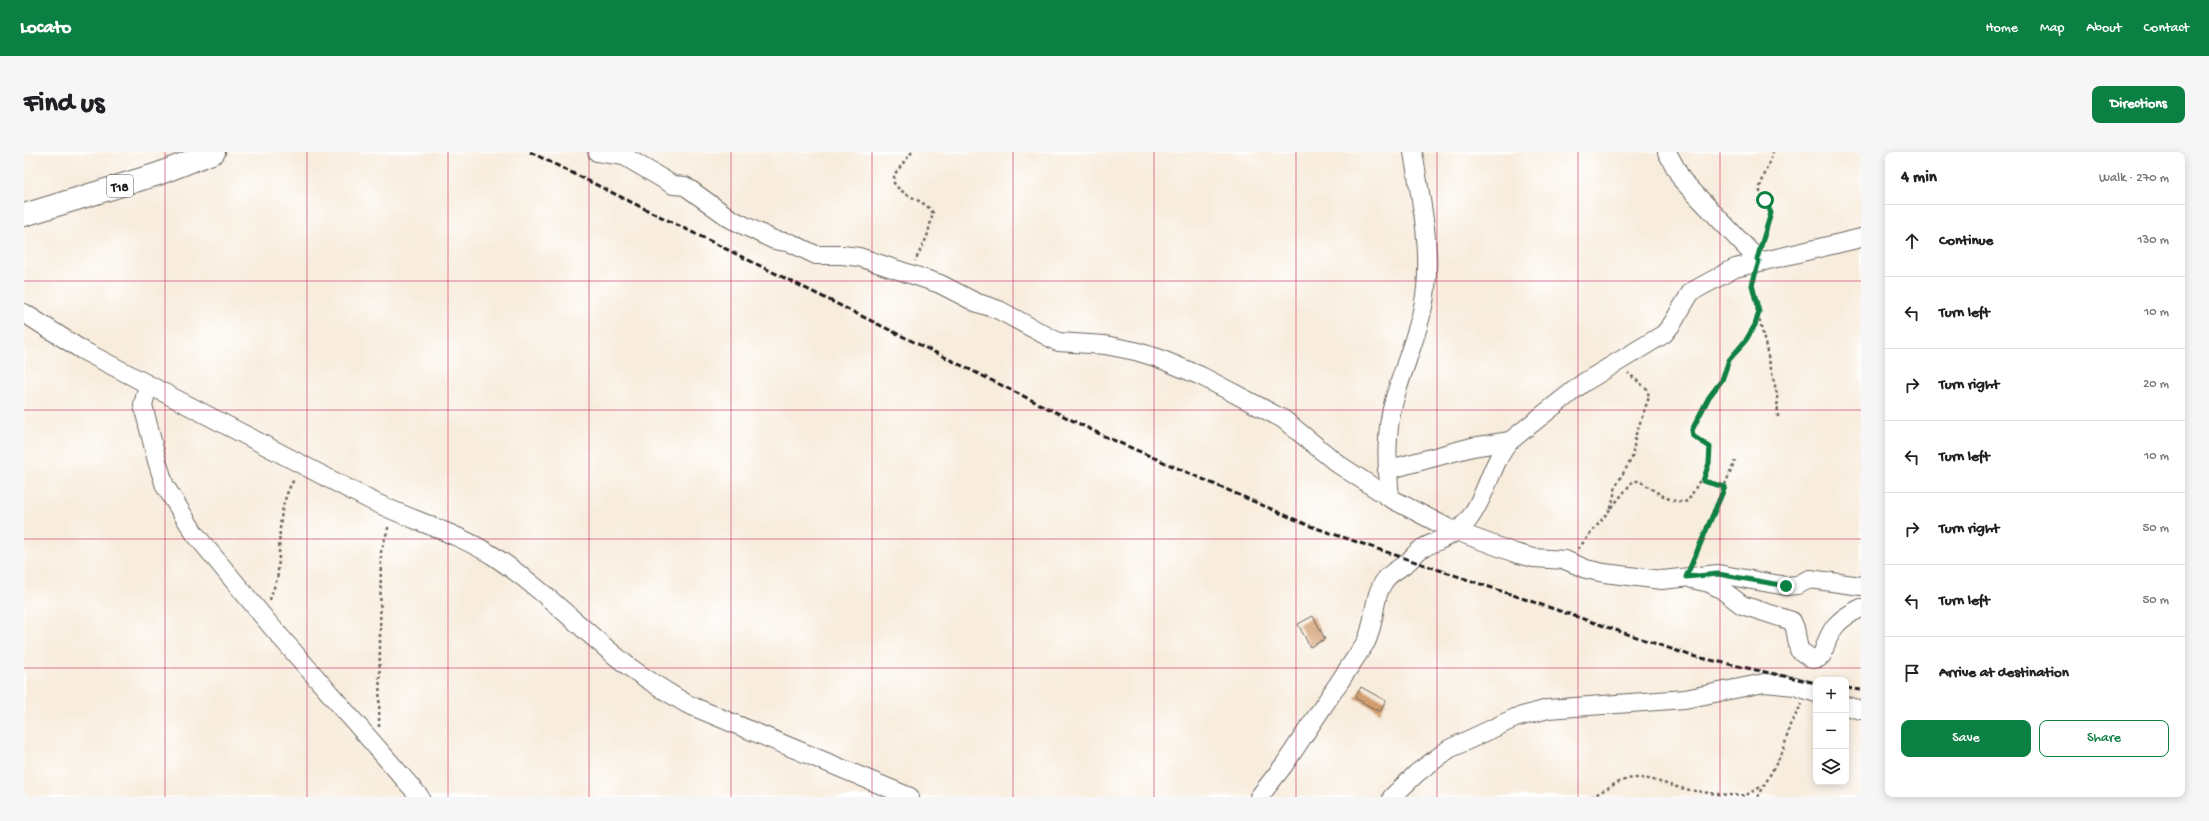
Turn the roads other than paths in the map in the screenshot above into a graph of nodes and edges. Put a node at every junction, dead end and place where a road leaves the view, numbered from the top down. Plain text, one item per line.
1 (214, 152) edge
2 (597, 152) edge
3 (1413, 152) edge
4 (1667, 152) edge
5 (24, 215) edge
6 (1861, 238) edge
7 (1758, 260) junction
8 (24, 313) edge
9 (148, 385) junction
10 (1510, 440) junction
11 (1387, 470) junction
12 (1390, 498) junction
13 (1458, 531) junction
14 (1686, 577) junction
15 (1861, 586) edge
16 (1861, 608) edge
17 (1812, 692) edge
18 (1849, 707) edge
19 (1861, 710) edge
20 (420, 797) edge
21 (910, 797) edge
22 (1259, 797) edge
23 (1392, 797) edge

1 - 5 highway, T18
2 - 12 street
3 - 11 street
4 - 7 street
6 - 7 street
7 - 10 street
8 - 9 street
9 - 20 street
9 - 21 street
10 - 11 street
10 - 13 street
11 - 12 street
12 - 13 street
13 - 14 street
13 - 22 street
14 - 15 street
14 - 16 street
17 - 23 street
18 - 19 street

